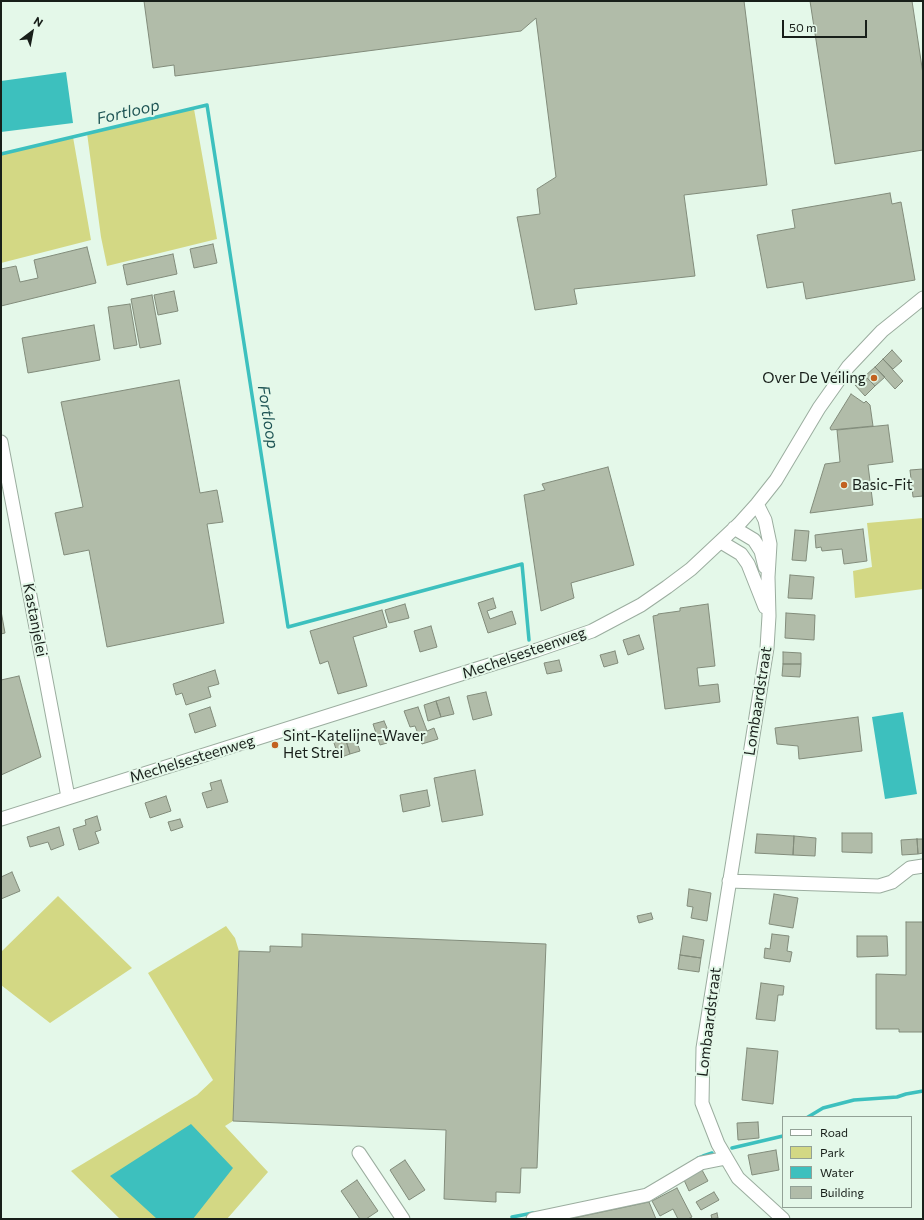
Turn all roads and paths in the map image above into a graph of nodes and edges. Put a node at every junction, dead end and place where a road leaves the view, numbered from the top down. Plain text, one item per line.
1 (923, 298) edge
2 (1, 442) edge
3 (757, 504) junction
4 (734, 528) junction
5 (721, 542) junction
6 (768, 577) junction
7 (769, 616) junction
8 (68, 797) junction
9 (1, 819) edge
10 (923, 866) edge
11 (729, 881) junction
12 (359, 1153) dead end
13 (726, 1158) junction
14 (403, 1219) edge
15 (533, 1219) edge
16 (783, 1219) edge

1 - 3 street, Mechelsesteenweg
2 - 8 street, Kastanjelei
3 - 4 street, Mechelsesteenweg
3 - 6 street, Lombaardstraat
4 - 5 street, Mechelsesteenweg
4 - 6 street, Lombaardstraat
5 - 7 street, Lombaardstraat
5 - 8 street, Mechelsesteenweg
6 - 7 street, Lombaardstraat
7 - 11 street, Lombaardstraat
8 - 9 street, Mechelsesteenweg
10 - 11 street
11 - 13 street, Lombaardstraat
12 - 14 street
13 - 15 street
13 - 16 street, Lombaardstraat

